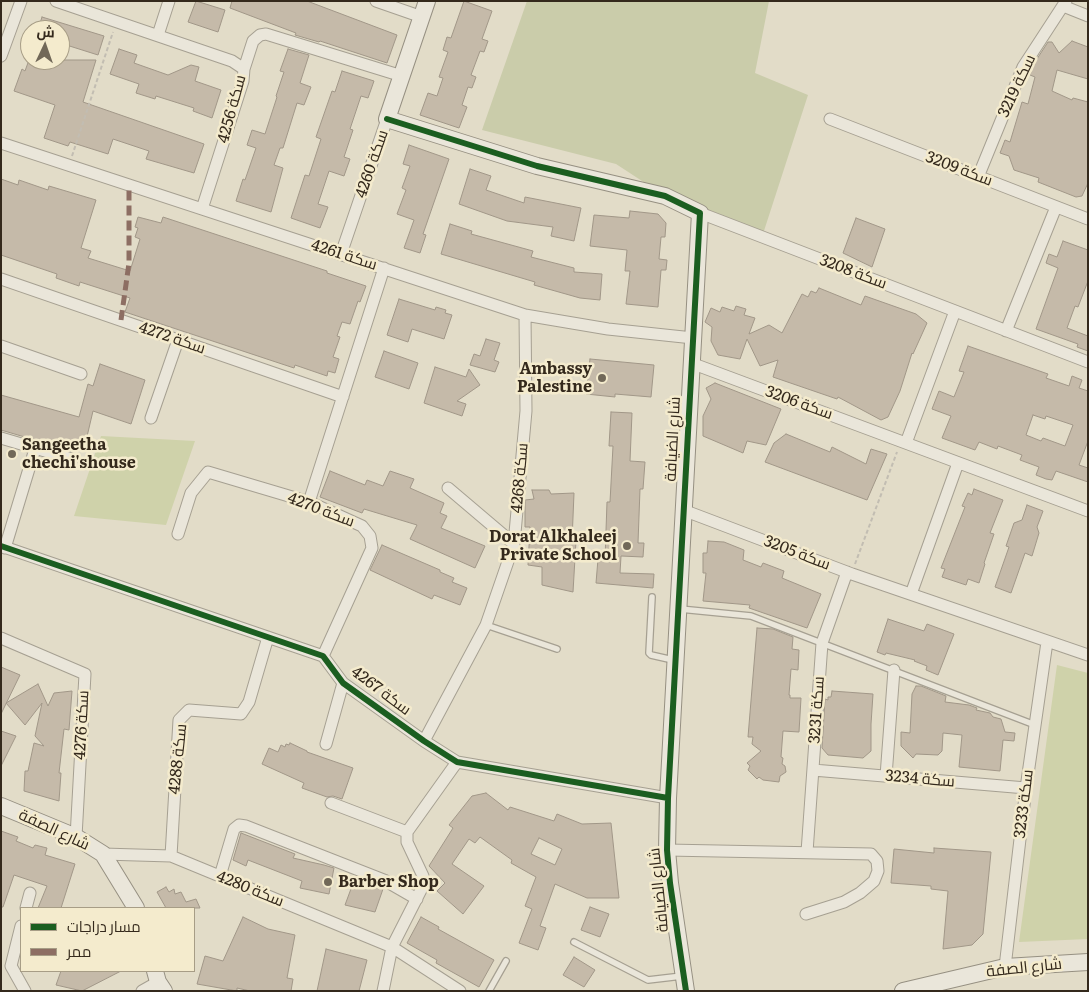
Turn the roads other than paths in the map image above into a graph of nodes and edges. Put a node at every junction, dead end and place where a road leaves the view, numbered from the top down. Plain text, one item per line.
1 (20, 1) edge
2 (56, 1) edge
3 (169, 1) edge
4 (376, 1) edge
5 (1065, 4) edge
6 (424, 9) edge
7 (1088, 16) edge
8 (158, 35) junction
9 (1, 56) edge
10 (244, 69) junction
11 (402, 76) junction
12 (388, 119) junction
13 (830, 119) dead end
14 (1, 143) edge
15 (978, 177) junction
16 (1056, 207) junction
17 (202, 209) junction
18 (700, 213) junction
19 (1088, 220) edge
20 (341, 254) junction
21 (384, 268) junction
22 (1, 279) edge
23 (955, 311) junction
24 (525, 316) junction
25 (1006, 331) junction
26 (693, 338) junction
27 (178, 340) junction
28 (1, 346) edge
29 (1088, 362) edge
30 (691, 363) junction
31 (81, 374) dead end
32 (343, 397) junction
33 (151, 418) dead end
34 (1, 438) edge
35 (903, 442) junction
36 (35, 449) junction
37 (72, 459) dead end
38 (958, 463) junction
39 (448, 488) dead end
40 (309, 502) junction
41 (683, 510) junction
42 (1088, 511) edge
43 (178, 534) dead end
44 (514, 544) junction
45 (3, 547) edge
46 (849, 573) junction
47 (911, 594) junction
48 (652, 597) dead end
49 (678, 609) junction
50 (486, 625) junction
51 (268, 637) junction
52 (1, 638) edge
53 (1048, 642) junction
54 (822, 643) junction
55 (557, 649) dead end
56 (1088, 655) edge
57 (323, 656) junction
58 (676, 660) junction
59 (894, 670) junction
60 (343, 683) junction
61 (1035, 725) junction
62 (424, 740) junction
63 (326, 744) dead end
64 (457, 762) junction
65 (814, 770) junction
66 (886, 776) junction
67 (1026, 788) junction
68 (668, 798) junction
69 (331, 803) dead end
70 (1, 806) edge
71 (407, 832) junction
72 (76, 837) junction
73 (667, 850) junction
74 (807, 852) junction
75 (103, 854) junction
76 (171, 856) junction
77 (220, 876) junction
78 (30, 893) dead end
79 (417, 899) junction
80 (26, 907) edge
81 (135, 907) edge
82 (806, 914) dead end
83 (20, 930) edge
84 (574, 942) dead end
85 (392, 947) junction
86 (506, 961) dead end
87 (1088, 962) edge
88 (1005, 967) junction
89 (159, 981) edge
90 (685, 983) edge
91 (935, 987) edge
92 (25, 991) edge
93 (142, 991) edge
94 (383, 991) edge
95 (460, 991) edge
96 (489, 991) edge
97 (903, 991) edge

1 - 9 street
2 - 8 street, سكة 4256
3 - 8 street
4 - 6 street, سكة 4260
5 - 7 street
5 - 15 street, سكة 3219
6 - 11 street, سكة 4260
8 - 10 street, سكة 4256
10 - 11 street
10 - 17 street, سكة 4256
11 - 12 street, سكة 4260
12 - 18 street
12 - 20 street, سكة 4260
13 - 15 street, سكة 3209
14 - 17 street, سكة 4261
15 - 16 street, سكة 3209
16 - 19 street, سكة 3209
16 - 25 street
17 - 20 street, سكة 4261
18 - 23 street, سكة 3208
18 - 26 street, شارع الضيافة
20 - 21 street, سكة 4261
21 - 24 street, سكة 4261
21 - 32 street
22 - 27 street, سكة 4272
23 - 25 street, سكة 3208
23 - 35 street
24 - 26 street, سكة 4261
24 - 44 street, سكة 4268
25 - 29 street, سكة 3208
26 - 30 street, شارع الضيافة
27 - 32 street, سكة 4272
27 - 33 street
28 - 31 street
30 - 35 street, سكة 3206
30 - 41 street, شارع الضيافة
32 - 40 street
34 - 36 street
35 - 38 street, سكة 3206
36 - 37 street
36 - 45 street
38 - 42 street, سكة 3206
38 - 47 street
39 - 44 street
40 - 43 street, سكة 4270
40 - 57 street, سكة 4270
41 - 46 street, سكة 3205
41 - 49 street, شارع الضيافة
44 - 50 street, سكة 4268
45 - 51 street
46 - 47 street, سكة 3205
46 - 54 street, سكة 3231
47 - 53 street, سكة 3205
48 - 58 lane
49 - 54 lane
49 - 58 street, شارع الضيافة
50 - 55 lane
50 - 62 street, سكة 4268
51 - 57 street
51 - 76 street, سكة 4288
52 - 72 street, سكة 4276
53 - 56 street, سكة 3205
53 - 61 street, سكة 3233
54 - 59 lane
54 - 65 street, سكة 3231
57 - 60 street, سكة 4267
58 - 68 street, شارع الضيافة
59 - 61 lane
59 - 66 street
60 - 62 street, سكة 4267
60 - 63 street
61 - 67 street, سكة 3233
62 - 64 street, سكة 4267
64 - 68 street, سكة 4267
64 - 71 street
65 - 66 street, سكة 3234
65 - 74 street, سكة 3231
66 - 67 street, سكة 3234
67 - 88 street, سكة 3233
68 - 73 street, شارع الضيافة
69 - 71 street
70 - 72 street, شارع الصفة
71 - 79 street
72 - 75 street, شارع الصفة
73 - 74 street
73 - 90 street, شارع الضيافة
74 - 82 street
75 - 76 street, سكة 4280
75 - 81 street, شارع الصفة
76 - 77 street, سكة 4280
77 - 79 street
77 - 85 street, سكة 4280
78 - 80 street
79 - 85 street
83 - 92 street
84 - 90 lane
85 - 94 street
85 - 95 street, سكة 4280
86 - 96 lane
87 - 88 street, شارع الصفة
88 - 91 street, شارع الصفة
89 - 93 street
91 - 97 street, شارع الصفة

